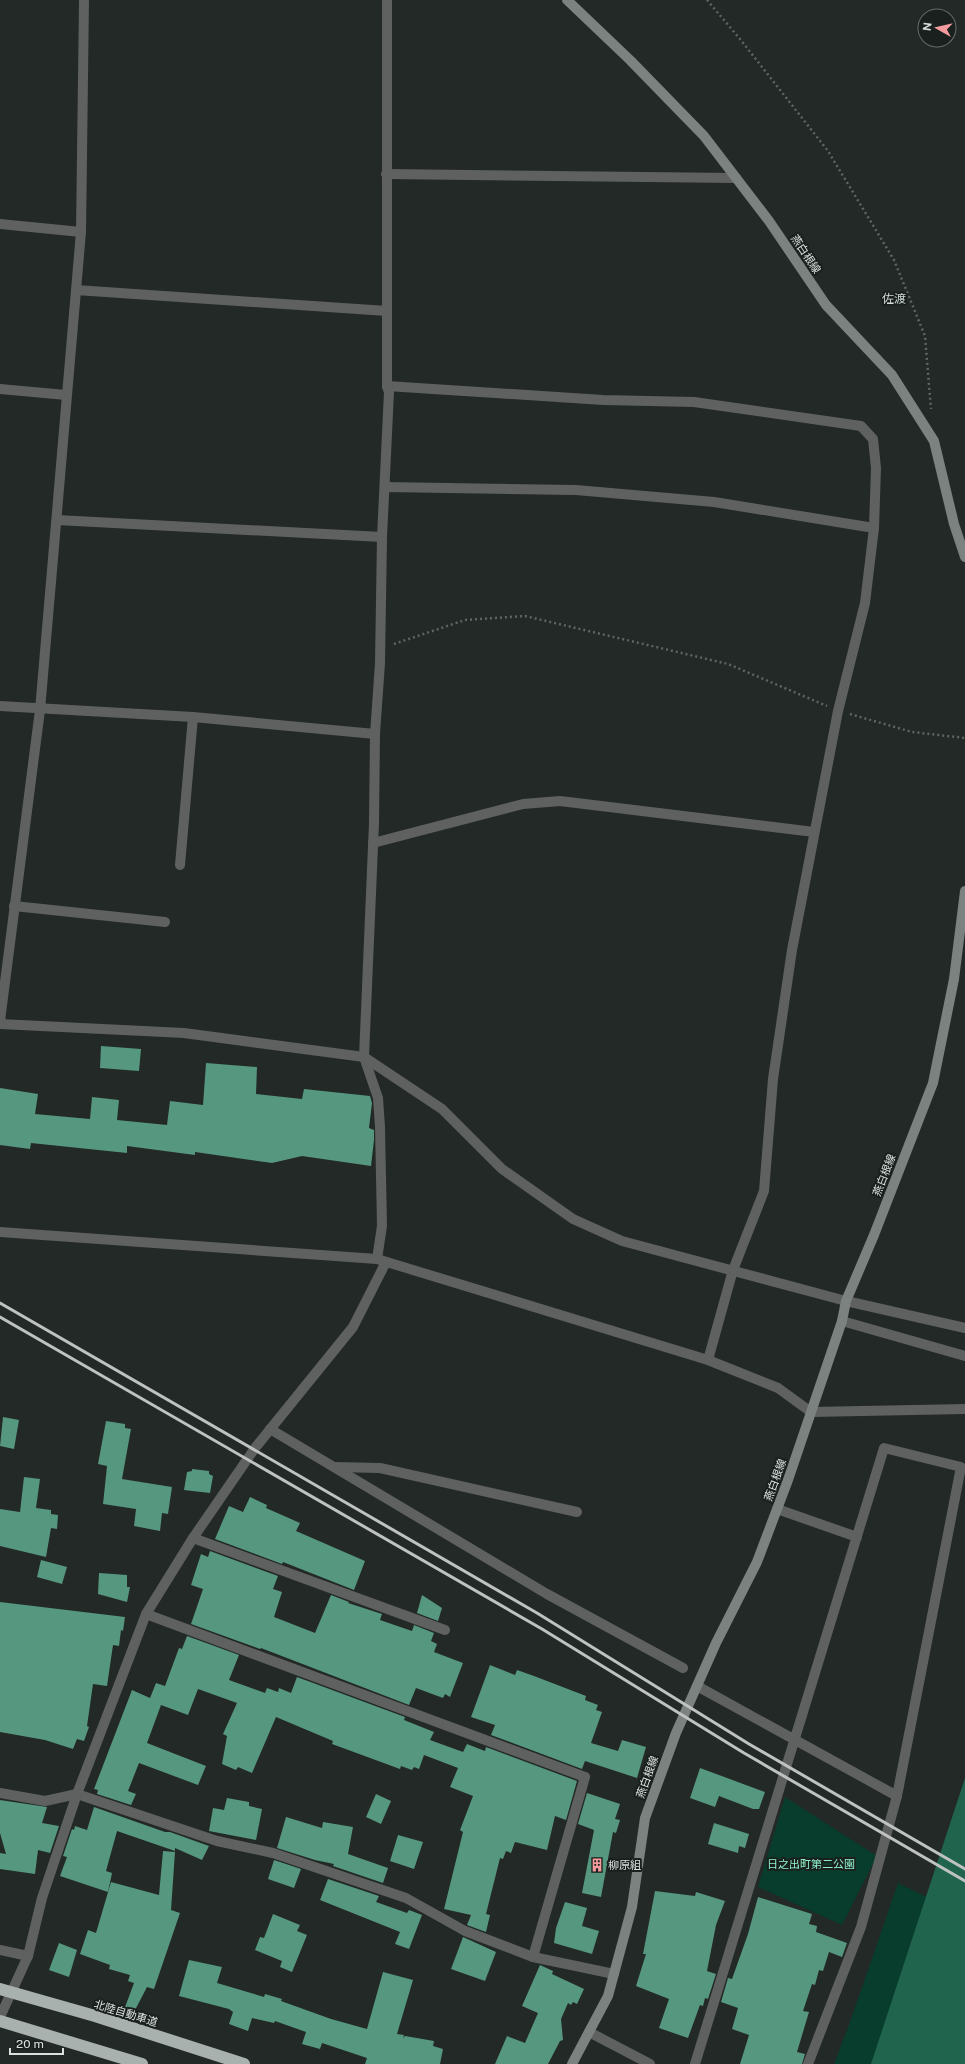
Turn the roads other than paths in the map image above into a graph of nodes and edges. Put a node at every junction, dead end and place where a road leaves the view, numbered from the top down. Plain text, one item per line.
1 (84, 0) edge
2 (387, 0) edge
3 (567, 0) edge
4 (386, 174) junction
5 (736, 178) junction
6 (0, 224) edge
7 (81, 232) junction
8 (76, 290) junction
9 (387, 311) junction
10 (387, 386) junction
11 (0, 389) edge
12 (66, 395) junction
13 (385, 487) junction
14 (57, 520) junction
15 (874, 528) junction
16 (382, 537) junction
17 (965, 557) edge
18 (0, 706) edge
19 (40, 710) junction
20 (193, 717) junction
21 (375, 734) junction
22 (814, 832) junction
23 (373, 843) junction
24 (180, 865) dead end
25 (965, 891) edge
26 (14, 906) junction
27 (165, 922) dead end
28 (0, 1023) edge
29 (364, 1057) junction
30 (0, 1232) edge
31 (381, 1260) junction
32 (733, 1270) junction
33 (846, 1300) junction
34 (842, 1321) junction
35 (965, 1328) edge
36 (965, 1356) edge
37 (708, 1360) junction
38 (965, 1409) edge
39 (811, 1412) junction
40 (270, 1430) junction
41 (333, 1467) junction
42 (778, 1509) junction
43 (577, 1512) dead end
44 (857, 1537) junction
45 (193, 1538) junction
46 (146, 1614) junction
47 (445, 1630) dead end
48 (683, 1668) dead end
49 (697, 1686) junction
50 (795, 1740) junction
51 (0, 1793) edge
52 (77, 1794) junction
53 (897, 1796) junction
54 (0, 1950) edge
55 (28, 1956) junction
56 (532, 1957) junction
57 (614, 1974) junction
58 (0, 1989) edge
59 (0, 2017) edge
60 (0, 2021) edge
61 (589, 2032) junction
62 (142, 2064) edge
63 (244, 2064) edge
64 (572, 2064) edge
65 (650, 2064) edge
66 (695, 2064) edge
67 (808, 2064) edge

1 - 7 street
2 - 4 street
3 - 5 main road, 燕白根線
4 - 5 street
4 - 9 street
5 - 17 main road, 燕白根線
6 - 7 street
7 - 8 street
8 - 9 street
8 - 12 street
9 - 10 street
10 - 13 street
10 - 15 street
11 - 12 street
12 - 14 street
13 - 15 street
13 - 16 street
14 - 16 street
14 - 19 street
15 - 22 street
16 - 21 street
18 - 19 street
19 - 20 street
19 - 26 street
20 - 21 street
20 - 24 street
21 - 23 street
22 - 23 street
22 - 32 street
23 - 29 street
25 - 33 main road, 燕白根線
26 - 27 street
26 - 28 street
28 - 29 street
29 - 31 street
29 - 32 street
30 - 31 street
31 - 37 street
31 - 40 street
32 - 33 street
32 - 37 street
33 - 34 main road, 燕白根線
33 - 35 street
34 - 36 street
34 - 39 main road, 燕白根線
37 - 39 street
38 - 39 street
39 - 42 main road, 燕白根線
40 - 41 street
40 - 45 street
41 - 43 street
41 - 48 street
42 - 44 street
42 - 49 main road, 燕白根線
44 - 50 street
44 - 53 street
45 - 46 street
45 - 47 street
46 - 52 street
46 - 56 street
49 - 50 street
49 - 57 main road, 燕白根線
50 - 53 street
50 - 66 street
51 - 52 street
52 - 55 street
52 - 56 street
53 - 67 street
54 - 55 street
55 - 59 street
56 - 57 street
57 - 61 main road, 燕白根線
58 - 63 highway, 北陸自動車道, bridge
60 - 62 highway
61 - 64 main road, 燕白根線
61 - 65 street

